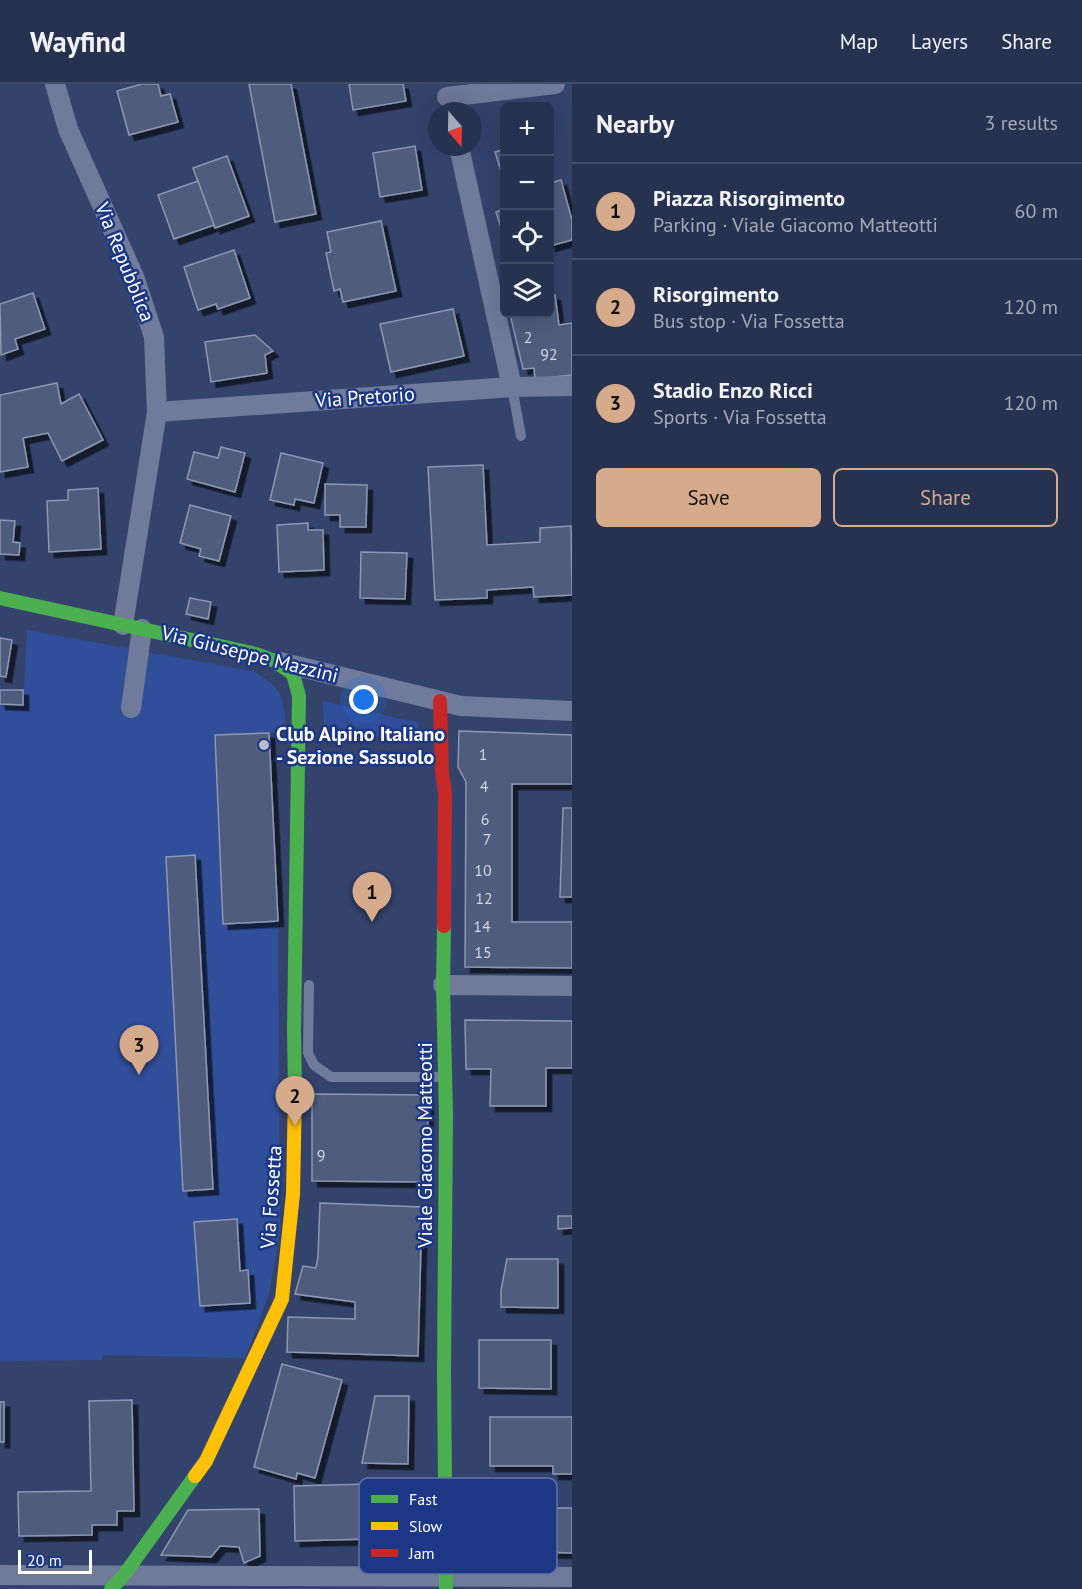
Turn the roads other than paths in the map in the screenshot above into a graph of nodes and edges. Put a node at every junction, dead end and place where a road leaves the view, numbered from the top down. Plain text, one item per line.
1 (55, 84) edge
2 (555, 84) edge
3 (447, 97) edge
4 (461, 156) edge
5 (572, 386) edge
6 (512, 387) junction
7 (157, 412) junction
8 (520, 436) dead end
9 (0, 598) edge
10 (123, 625) junction
11 (142, 629) junction
12 (275, 661) junction
13 (440, 701) junction
14 (131, 708) dead end
15 (572, 711) edge
16 (309, 971) dead end
17 (443, 985) junction
18 (572, 986) edge
19 (445, 1077) junction
20 (445, 1478) edge
21 (0, 1575) edge
22 (572, 1577) edge
23 (118, 1582) edge
24 (446, 1582) edge

1 - 7 street, Via Repubblica
2 - 3 street
4 - 6 street
5 - 6 street, Via Pretorio
6 - 7 street, Via Pretorio
6 - 8 lane
7 - 10 street, Via Repubblica
9 - 10 street, Via Giuseppe Mazzini
10 - 11 street, Via Giuseppe Mazzini
11 - 12 street, Via Giuseppe Mazzini
11 - 14 street
12 - 13 street, Via Giuseppe Mazzini
12 - 23 street, Via Fossetta
13 - 15 street, Via Giuseppe Mazzini
13 - 17 street, Viale Giacomo Matteotti
16 - 19 lane
17 - 18 street
17 - 19 street, Viale Giacomo Matteotti
19 - 20 street, Viale Giacomo Matteotti
21 - 23 street
22 - 24 street
23 - 24 street

